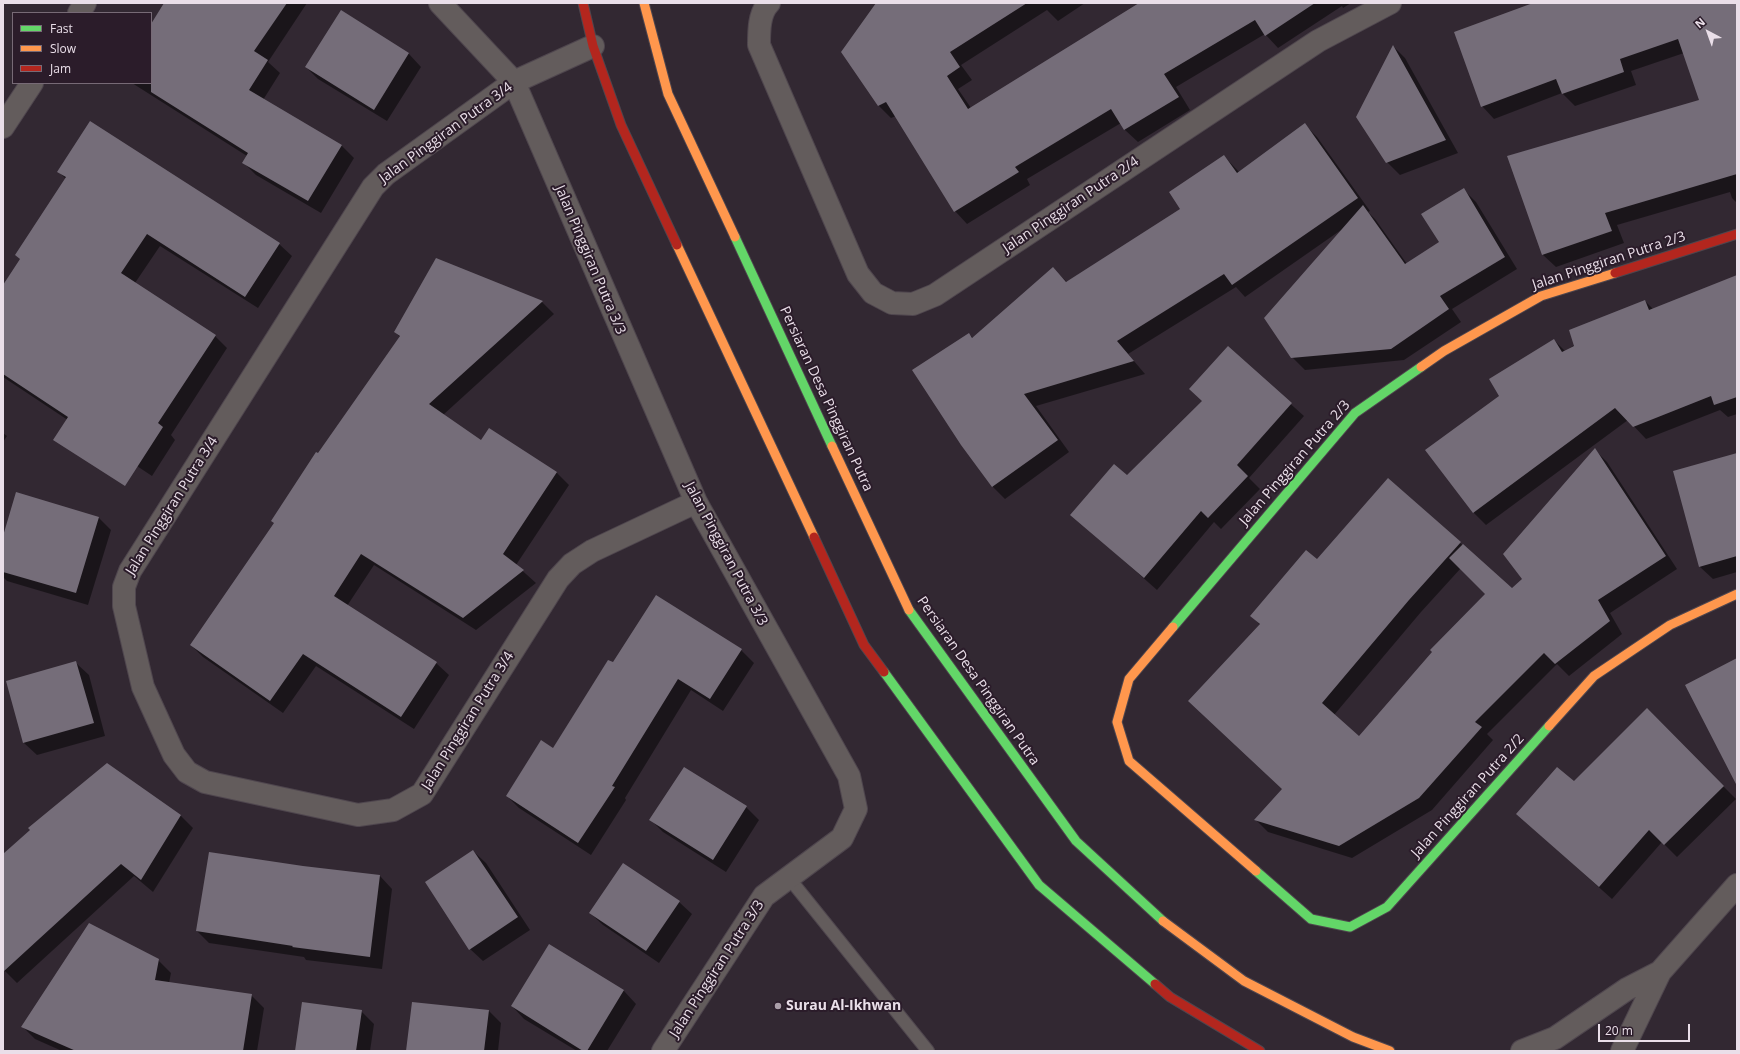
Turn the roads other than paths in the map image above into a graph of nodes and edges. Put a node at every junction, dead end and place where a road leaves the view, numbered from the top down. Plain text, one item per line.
1 (85, 3) edge
2 (440, 3) edge
3 (583, 3) edge
4 (644, 3) edge
5 (769, 3) edge
6 (1390, 3) edge
7 (80, 12) edge
8 (593, 46) junction
9 (514, 82) junction
10 (31, 84) edge
11 (3, 127) edge
12 (1737, 234) edge
13 (696, 502) junction
14 (1737, 594) edge
15 (1220, 840) joint
16 (789, 878) junction
17 (1737, 885) edge
18 (1660, 972) junction
19 (663, 1051) edge
20 (928, 1051) edge
21 (1260, 1051) edge
22 (1390, 1051) edge
23 (1522, 1051) edge
24 (1622, 1051) edge

1 - 7 street
2 - 9 street, Jalan Pinggiran Putra 3/3
3 - 8 street
4 - 22 street, Persiaran Desa Pinggiran Putra
5 - 6 street, Jalan Pinggiran Putra 2/4
8 - 9 street, Jalan Pinggiran Putra 3/4
8 - 21 street
9 - 13 street, Jalan Pinggiran Putra 3/3
9 - 13 street, Jalan Pinggiran Putra 3/4
10 - 11 street
12 - 15 street, Jalan Pinggiran Putra 2/3
13 - 16 street, Jalan Pinggiran Putra 3/3
14 - 15 street, Jalan Pinggiran Putra 2/2
16 - 19 street, Jalan Pinggiran Putra 3/3
16 - 20 lane
17 - 18 street
18 - 23 street
18 - 24 street

